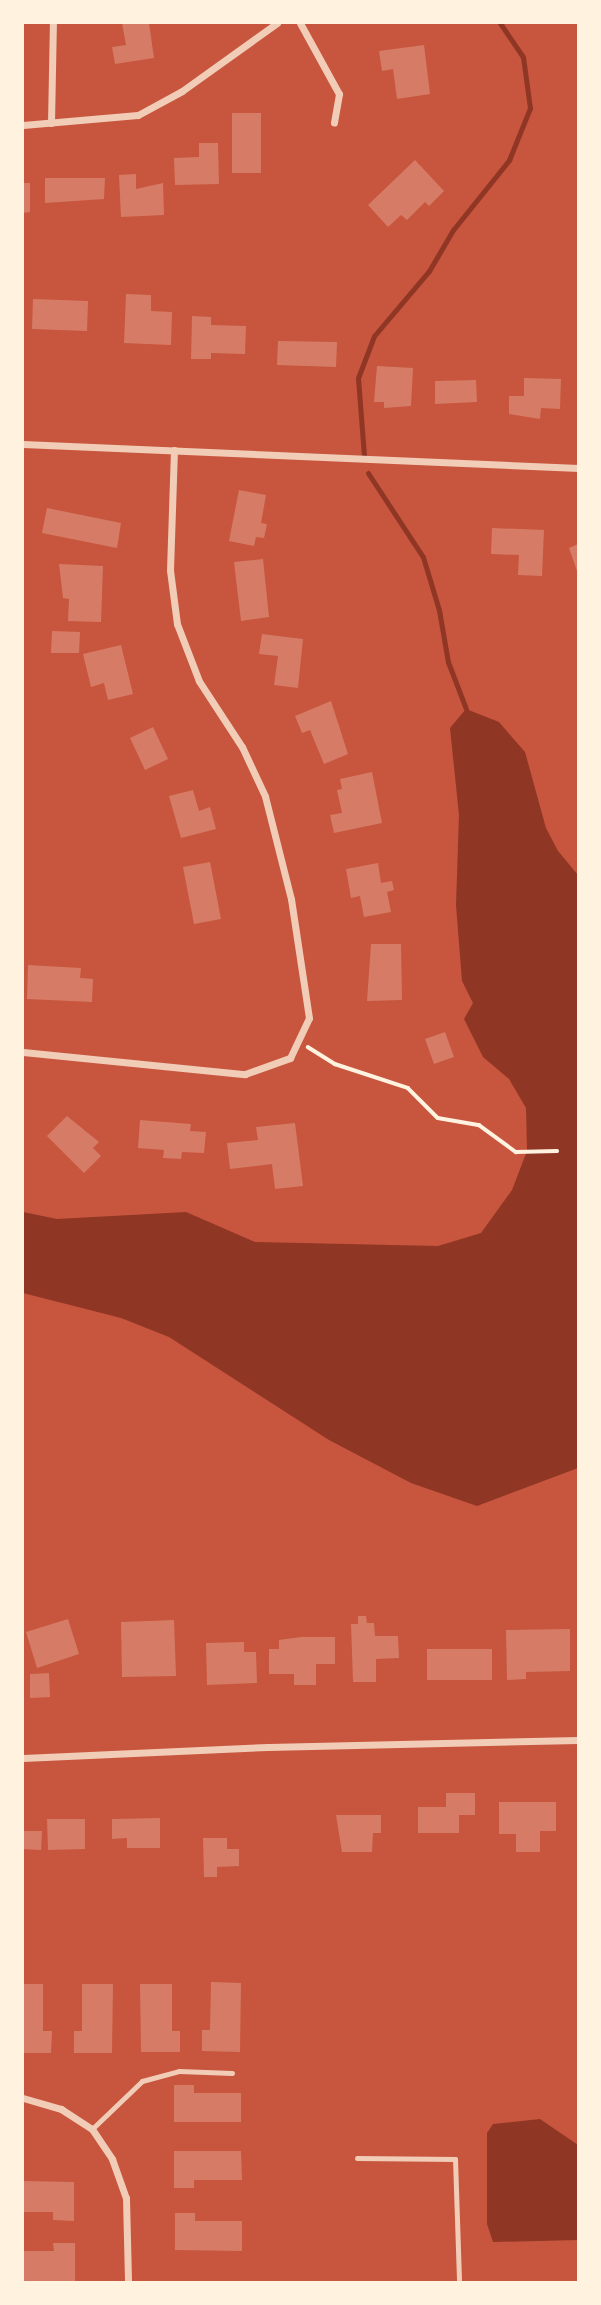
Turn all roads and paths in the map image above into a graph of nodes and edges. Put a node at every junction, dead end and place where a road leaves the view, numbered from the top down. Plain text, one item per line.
1 (53, 23) edge
2 (277, 23) edge
3 (300, 23) edge
4 (51, 123) junction
5 (334, 123) dead end
6 (23, 125) edge
7 (23, 444) edge
8 (174, 450) junction
9 (578, 468) edge
10 (301, 1042) junction
11 (23, 1052) edge
12 (557, 1151) dead end
13 (578, 1740) edge
14 (23, 1758) edge
15 (232, 2073) dead end
16 (23, 2098) edge
17 (92, 2129) junction
18 (357, 2158) dead end
19 (128, 2282) edge
20 (458, 2282) edge

1 - 4 street
2 - 4 street
3 - 5 street
4 - 6 street
7 - 8 street
8 - 9 street
8 - 10 street
10 - 11 street
10 - 12 path
13 - 14 street
15 - 17 lane
16 - 17 street
17 - 19 street
18 - 20 lane

